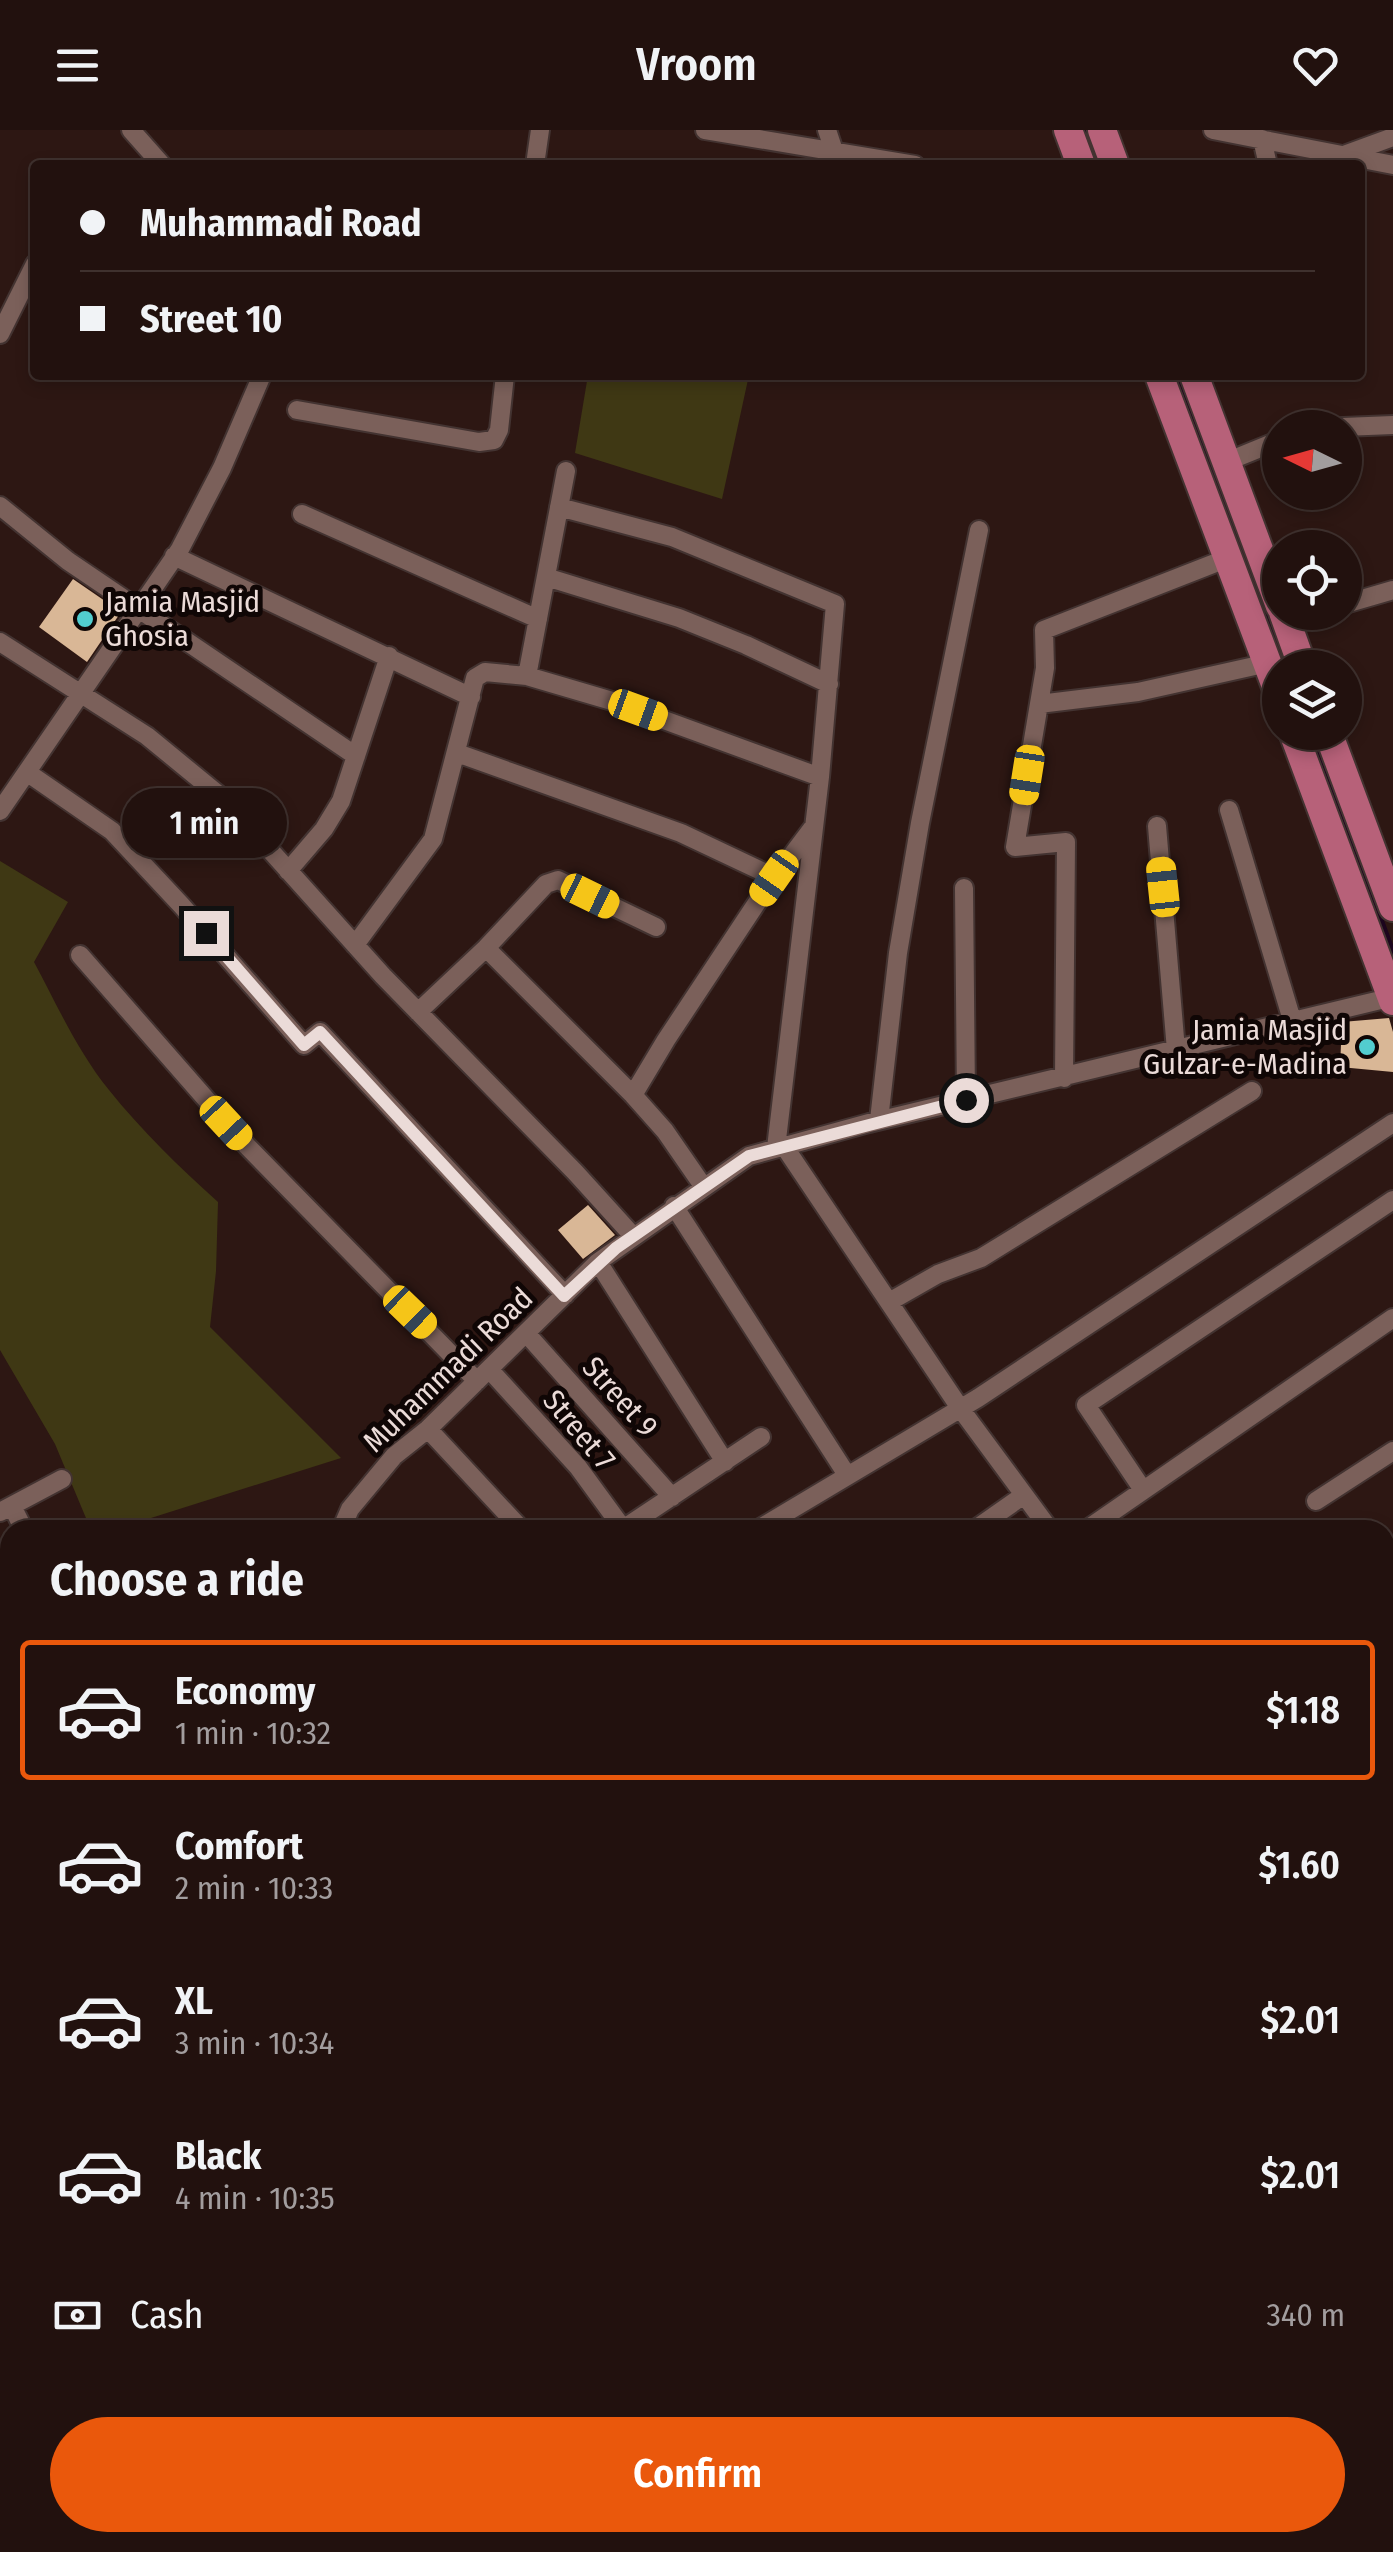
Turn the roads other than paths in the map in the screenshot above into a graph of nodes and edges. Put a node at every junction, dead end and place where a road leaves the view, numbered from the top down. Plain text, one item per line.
1 (131, 130) edge
2 (540, 130) edge
3 (705, 130) edge
4 (827, 130) edge
5 (1068, 130) edge
6 (1102, 130) edge
7 (1213, 130) edge
8 (1393, 137) edge
9 (1262, 140) junction
10 (1343, 156) junction
11 (158, 160) edge
12 (536, 160) edge
13 (837, 160) edge
14 (1079, 160) edge
15 (1113, 160) edge
16 (1267, 160) edge
17 (1393, 165) edge
18 (30, 271) edge
19 (6, 306) edge
20 (0, 334) edge
21 (260, 380) edge
22 (505, 380) edge
23 (1162, 380) edge
24 (1196, 380) edge
25 (298, 410) dead end
26 (1393, 425) edge
27 (1362, 426) edge
28 (1262, 447) edge
29 (1226, 462) junction
30 (566, 471) dead end
31 (0, 506) edge
32 (560, 507) junction
33 (302, 514) dead end
34 (980, 530) dead end
35 (174, 556) junction
36 (1262, 557) edge
37 (1228, 558) junction
38 (546, 577) junction
39 (1393, 590) edge
40 (1362, 599) edge
41 (140, 607) junction
42 (538, 619) junction
43 (0, 642) edge
44 (1263, 650) edge
45 (390, 656) junction
46 (1262, 664) edge
47 (527, 676) junction
48 (828, 684) junction
49 (82, 693) junction
50 (471, 697) junction
51 (1040, 704) junction
52 (1300, 750) edge
53 (1335, 750) edge
54 (457, 753) junction
55 (356, 756) junction
56 (28, 773) junction
57 (820, 777) junction
58 (1230, 810) dead end
59 (0, 811) edge
60 (814, 825) junction
61 (1157, 826) dead end
62 (288, 870) junction
63 (774, 878) junction
64 (964, 888) dead end
65 (1393, 907) edge
66 (656, 927) dead end
67 (354, 945) junction
68 (486, 948) junction
69 (80, 955) dead end
70 (1393, 998) edge
71 (418, 1012) junction
72 (1292, 1020) junction
73 (1176, 1050) junction
74 (1064, 1078) junction
75 (1252, 1092) dead end
76 (633, 1095) junction
77 (966, 1100) junction
78 (879, 1120) junction
79 (1393, 1123) edge
80 (780, 1147) junction
81 (704, 1186) junction
82 (1393, 1200) edge
83 (674, 1206) junction
84 (633, 1236) junction
85 (598, 1262) junction
86 (564, 1296) junction
87 (890, 1302) junction
88 (1393, 1318) edge
89 (526, 1333) junction
90 (483, 1375) junction
91 (960, 1408) junction
92 (428, 1429) junction
93 (761, 1438) dead end
94 (1393, 1451) edge
95 (725, 1462) junction
96 (847, 1475) junction
97 (62, 1479) dead end
98 (1143, 1490) junction
99 (1024, 1496) junction
100 (672, 1497) junction
101 (1316, 1501) dead end
102 (6, 1509) edge
103 (345, 1520) edge
104 (513, 1520) edge
105 (617, 1520) edge
106 (638, 1520) edge
107 (784, 1520) edge
108 (989, 1520) edge
109 (1042, 1520) edge
110 (1100, 1520) edge

1 - 11 street
2 - 12 street
3 - 13 street
4 - 13 street
5 - 14 main road
6 - 15 main road
7 - 9 street
8 - 10 street
9 - 10 street
9 - 16 street
10 - 17 street
18 - 19 street
19 - 20 street
21 - 35 street
22 - 25 street
23 - 37 main road
24 - 29 main road
26 - 27 street
28 - 29 street
29 - 36 main road
30 - 32 street
31 - 41 street
32 - 38 street
32 - 48 street
33 - 42 street
34 - 78 street
35 - 41 street
35 - 45 street
37 - 44 main road
37 - 51 street
38 - 42 street
38 - 48 street
39 - 40 street
41 - 49 street
41 - 55 street
42 - 47 street
43 - 49 street
45 - 50 street
45 - 55 street
46 - 51 street
47 - 50 street
47 - 57 street
48 - 57 street
49 - 56 street
49 - 62 street
50 - 54 street
51 - 74 street
52 - 70 main road
53 - 65 main road
54 - 63 street
54 - 67 street
55 - 62 street
56 - 59 street
56 - 86 street
57 - 60 street
58 - 72 street
60 - 63 street
60 - 80 street
61 - 73 street
62 - 67 street
63 - 76 street
64 - 77 street
66 - 68 street
67 - 71 street
68 - 71 street
68 - 76 street
69 - 90 street, Street 7
70 - 72 street, Muhammadi Road
71 - 84 street
72 - 73 street, Muhammadi Road
73 - 74 street, Muhammadi Road
74 - 77 street, Muhammadi Road
75 - 87 street
76 - 81 street
77 - 78 street, Muhammadi Road
78 - 80 street, Muhammadi Road
79 - 91 street
80 - 81 street, Muhammadi Road
80 - 87 street
81 - 83 street, Muhammadi Road
82 - 98 street
83 - 84 street, Muhammadi Road
83 - 96 street
84 - 85 street, Muhammadi Road
85 - 86 street, Muhammadi Road
85 - 95 street
86 - 89 street, Muhammadi Road
87 - 91 street
88 - 98 street
89 - 90 street, Muhammadi Road
89 - 100 street, Street 9
90 - 92 street, Muhammadi Road
90 - 105 street, Street 7
91 - 96 street
91 - 99 street
92 - 103 street, Muhammadi Road
92 - 104 street
93 - 95 street
94 - 101 street
95 - 100 street
96 - 107 street
97 - 102 street
98 - 110 street
99 - 108 street
99 - 109 street
100 - 106 street

